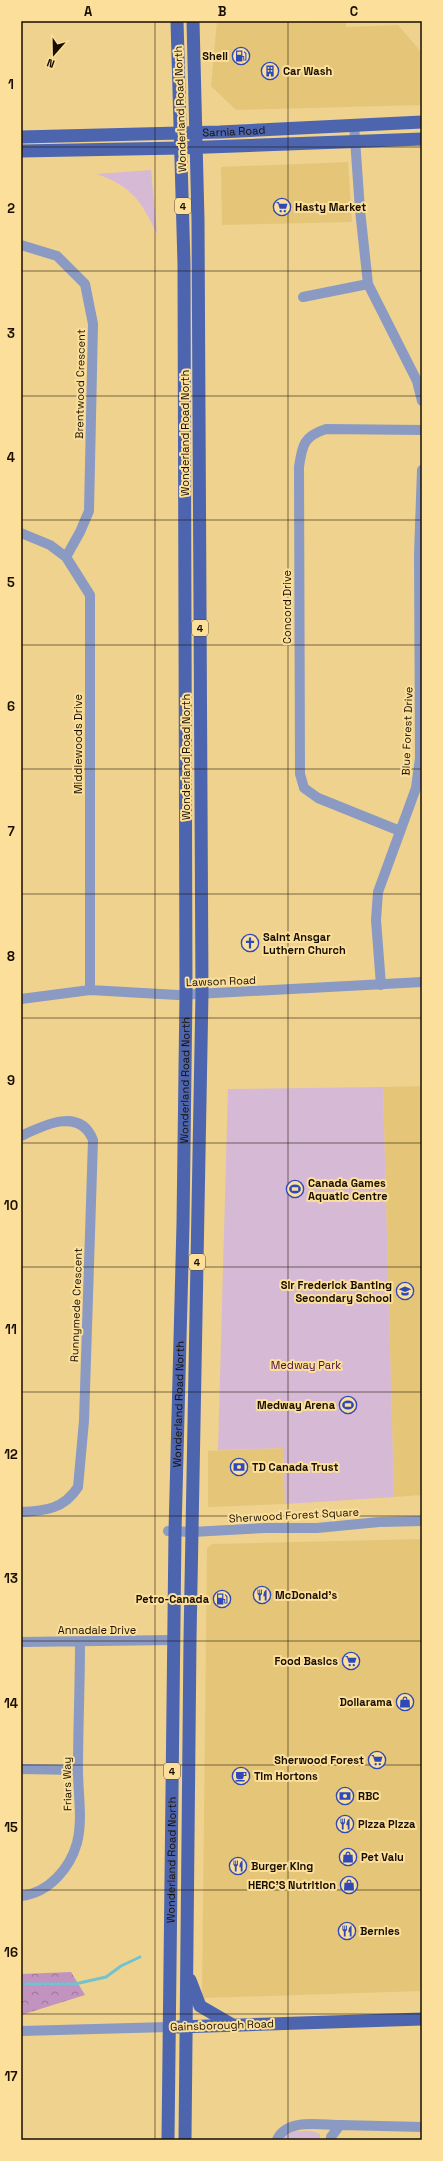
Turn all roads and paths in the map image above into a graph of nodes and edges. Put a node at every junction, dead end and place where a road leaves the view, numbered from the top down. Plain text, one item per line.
1 (177, 21) edge
2 (193, 21) edge
3 (422, 122) edge
4 (354, 125) junction
5 (181, 133) junction
6 (196, 133) junction
7 (21, 137) edge
8 (422, 139) edge
9 (356, 141) junction
10 (181, 148) junction
11 (196, 148) junction
12 (21, 151) edge
13 (21, 245) edge
14 (368, 284) junction
15 (302, 297) dead end
16 (422, 401) edge
17 (422, 430) edge
18 (422, 470) edge
19 (21, 533) edge
20 (421, 554) edge
21 (66, 557) junction
22 (421, 677) edge
23 (400, 831) junction
24 (422, 982) edge
25 (381, 985) junction
26 (90, 990) junction
27 (186, 993) junction
28 (202, 993) junction
29 (21, 999) edge
30 (21, 1136) edge
31 (21, 1512) edge
32 (422, 1521) edge
33 (172, 1531) junction
34 (192, 1532) junction
35 (174, 1640) junction
36 (21, 1642) edge
37 (80, 1642) junction
38 (21, 1769) edge
39 (78, 1770) junction
40 (21, 1896) edge
41 (186, 1971) junction
42 (422, 2019) edge
43 (231, 2024) junction
44 (169, 2027) junction
45 (185, 2027) junction
46 (21, 2031) edge
47 (340, 2125) junction
48 (422, 2127) edge
49 (168, 2140) edge
50 (185, 2140) edge
51 (276, 2140) edge
52 (331, 2140) edge

1 - 5 main road, Wonderland Road North / 4
2 - 6 main road, Wonderland Road North / 4
3 - 4 main road, Sarnia Road
4 - 6 main road, Sarnia Road
4 - 9 street
5 - 6 main road, Sarnia Road
5 - 7 main road, Sarnia Road
5 - 10 main road, Wonderland Road North / 4
6 - 11 main road, Wonderland Road North / 4
8 - 9 main road, Sarnia Road
9 - 11 main road, Sarnia Road
9 - 14 street
10 - 11 main road, Sarnia Road
10 - 12 main road, Sarnia Road
10 - 27 main road, Wonderland Road North / 4
11 - 28 main road, Wonderland Road North / 4
13 - 21 street, Brentwood Crescent
14 - 15 street
14 - 16 street
17 - 23 street, Concord Drive
18 - 20 street, Blue Forest Drive
19 - 21 street, Middlewoods Drive
20 - 22 street, Blue Forest Drive
21 - 26 street, Middlewoods Drive
22 - 23 street, Blue Forest Drive
23 - 25 street, Blue Forest Drive
24 - 25 street, Lawson Road
25 - 28 street, Lawson Road
26 - 27 street, Lawson Road
26 - 29 street, Lawson Road
27 - 28 street, Lawson Road
27 - 33 main road, Wonderland Road North / 4
28 - 34 main road, Wonderland Road North / 4
30 - 31 street, Runnymede Crescent
32 - 34 street, Sherwood Forest Square
33 - 34 street, Sherwood Forest Square
33 - 35 main road, Wonderland Road North / 4
34 - 41 main road, Wonderland Road North / 4
35 - 37 street, Annadale Drive
35 - 44 main road, Wonderland Road North / 4
36 - 37 street, Annadale Drive
37 - 39 street, Friars Way
38 - 39 street
39 - 40 street, Friars Way
41 - 43 main road
41 - 45 main road, Wonderland Road North / 4
42 - 43 main road, Gainsborough Road
43 - 45 main road, Gainsborough Road
44 - 45 main road, Gainsborough Road
44 - 46 street, Gainsborough Road
44 - 49 main road, Wonderland Road North / 4
45 - 50 main road, Wonderland Road North / 4
47 - 48 street
47 - 51 street
47 - 52 street

